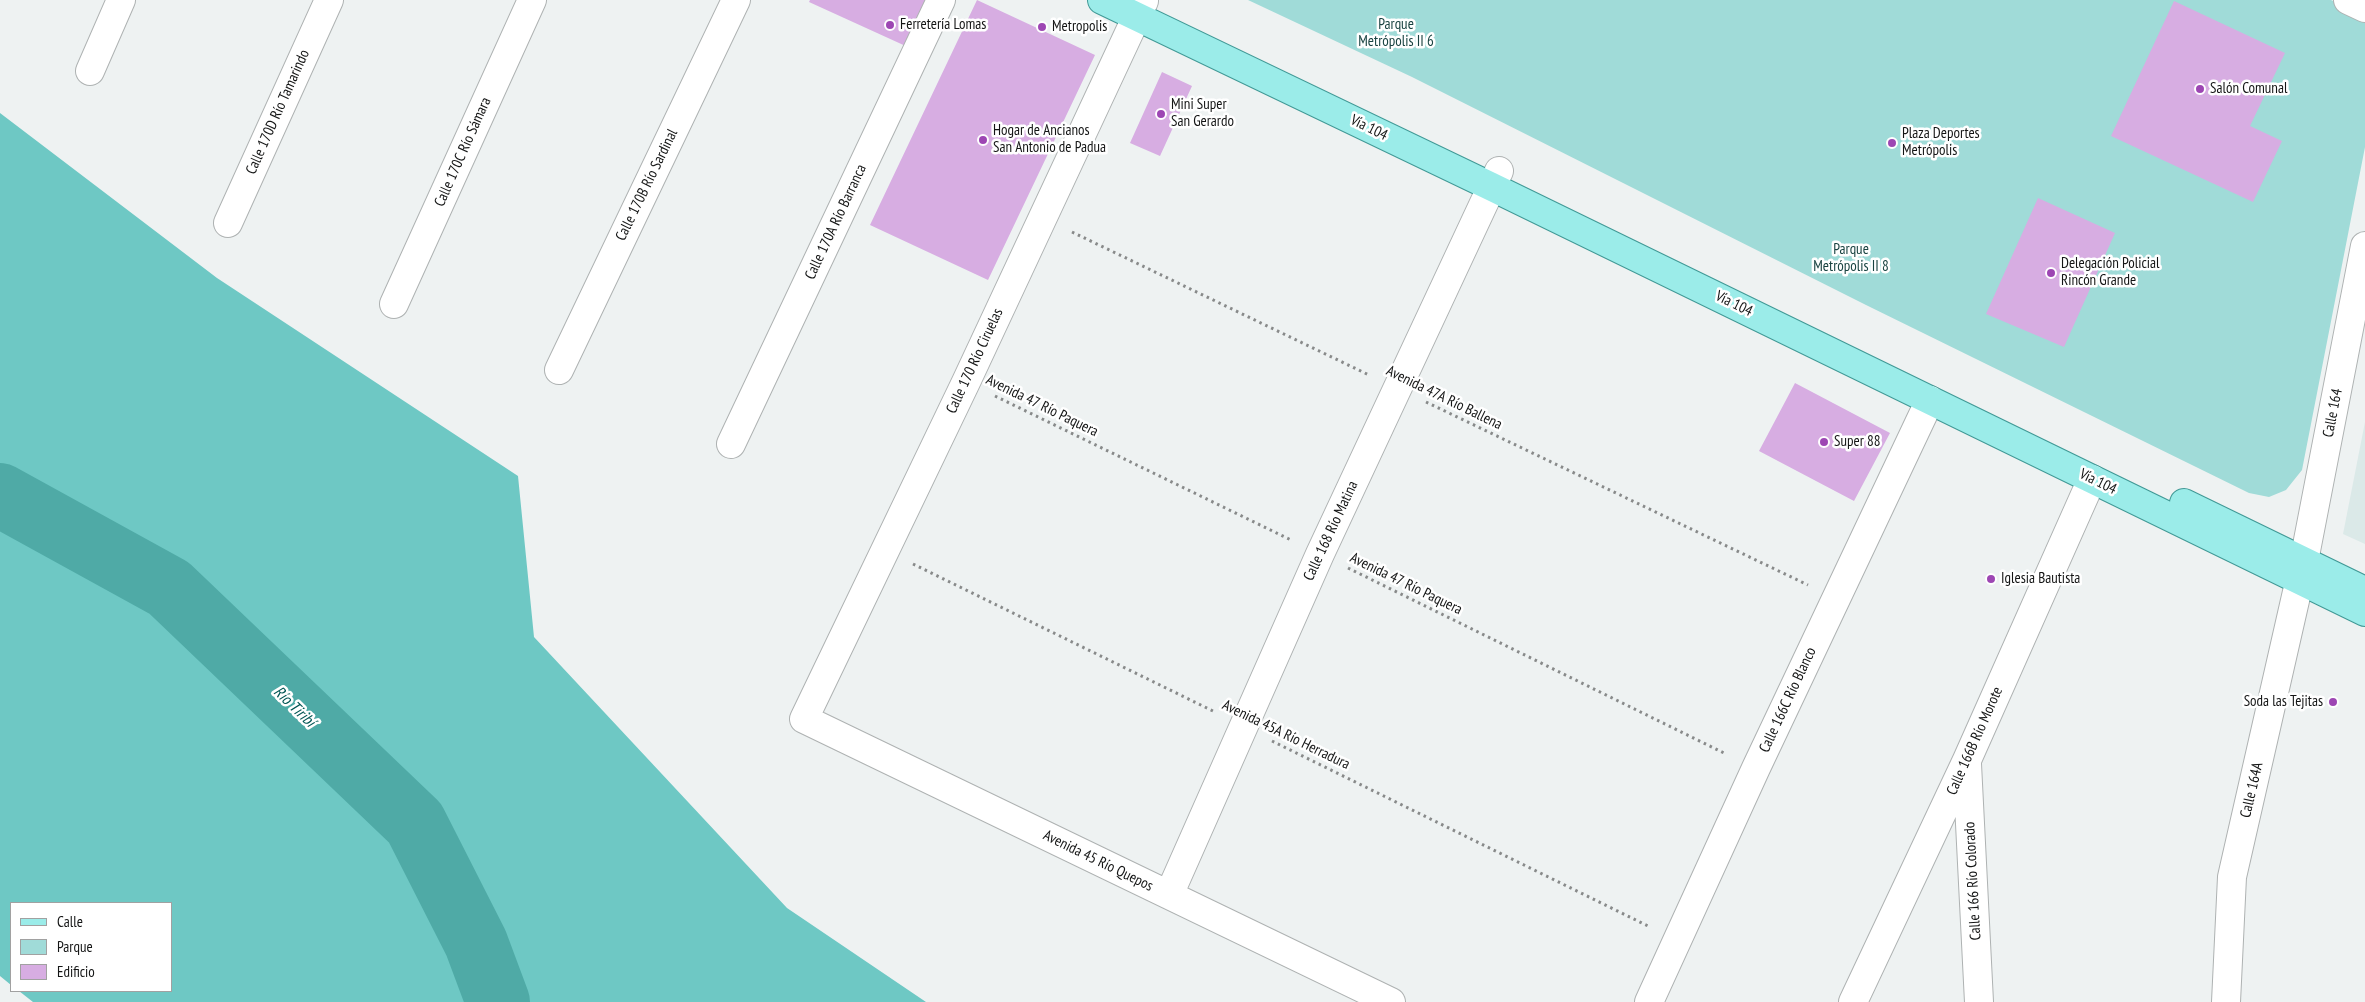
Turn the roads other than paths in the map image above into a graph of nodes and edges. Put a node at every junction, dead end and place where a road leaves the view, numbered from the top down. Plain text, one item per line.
1 (121, 0) edge
2 (329, 0) edge
3 (532, 0) edge
4 (736, 0) edge
5 (941, 0) edge
6 (2348, 0) edge
7 (1126, 4) edge
8 (2365, 8) edge
9 (90, 71) dead end
10 (1495, 178) junction
11 (228, 223) dead end
12 (2365, 246) edge
13 (394, 304) dead end
14 (559, 370) dead end
15 (1930, 400) junction
16 (731, 444) dead end
17 (2092, 479) junction
18 (2302, 570) junction
19 (2365, 590) edge
20 (2365, 612) edge
21 (804, 720) joint
22 (1967, 760) junction
23 (1169, 895) junction
24 (1378, 999) edge
25 (1649, 1002) edge
26 (1853, 1002) edge
27 (1979, 1002) edge
28 (2226, 1002) edge

1 - 9 street
2 - 11 street, Calle 170D Río Tamarindo
3 - 13 street, Calle 170C Río Sámara
4 - 14 street, Calle 170B Río Sardinal
5 - 16 street, Calle 170A Río Barranca
6 - 8 street
7 - 10 main road, Vía 104
7 - 21 street, Calle 170 Río Ciruelas
10 - 15 main road, Vía 104
10 - 18 main road, Vía 104
10 - 23 street, Calle 168 Río Matina
12 - 18 street, Calle 164
15 - 17 main road, Vía 104
15 - 25 street, Calle 166C Río Blanco
17 - 18 main road, Vía 104
17 - 22 street, Calle 166B Río Morote
18 - 19 main road, Vía 104
18 - 20 main road, Vía 104
18 - 28 street, Calle 164A
21 - 23 street, Avenida 45 Río Quepos
22 - 26 street, Calle 166B Río Morote
22 - 27 street, Calle 166 Río Colorado
23 - 24 street, Avenida 45 Río Quepos

